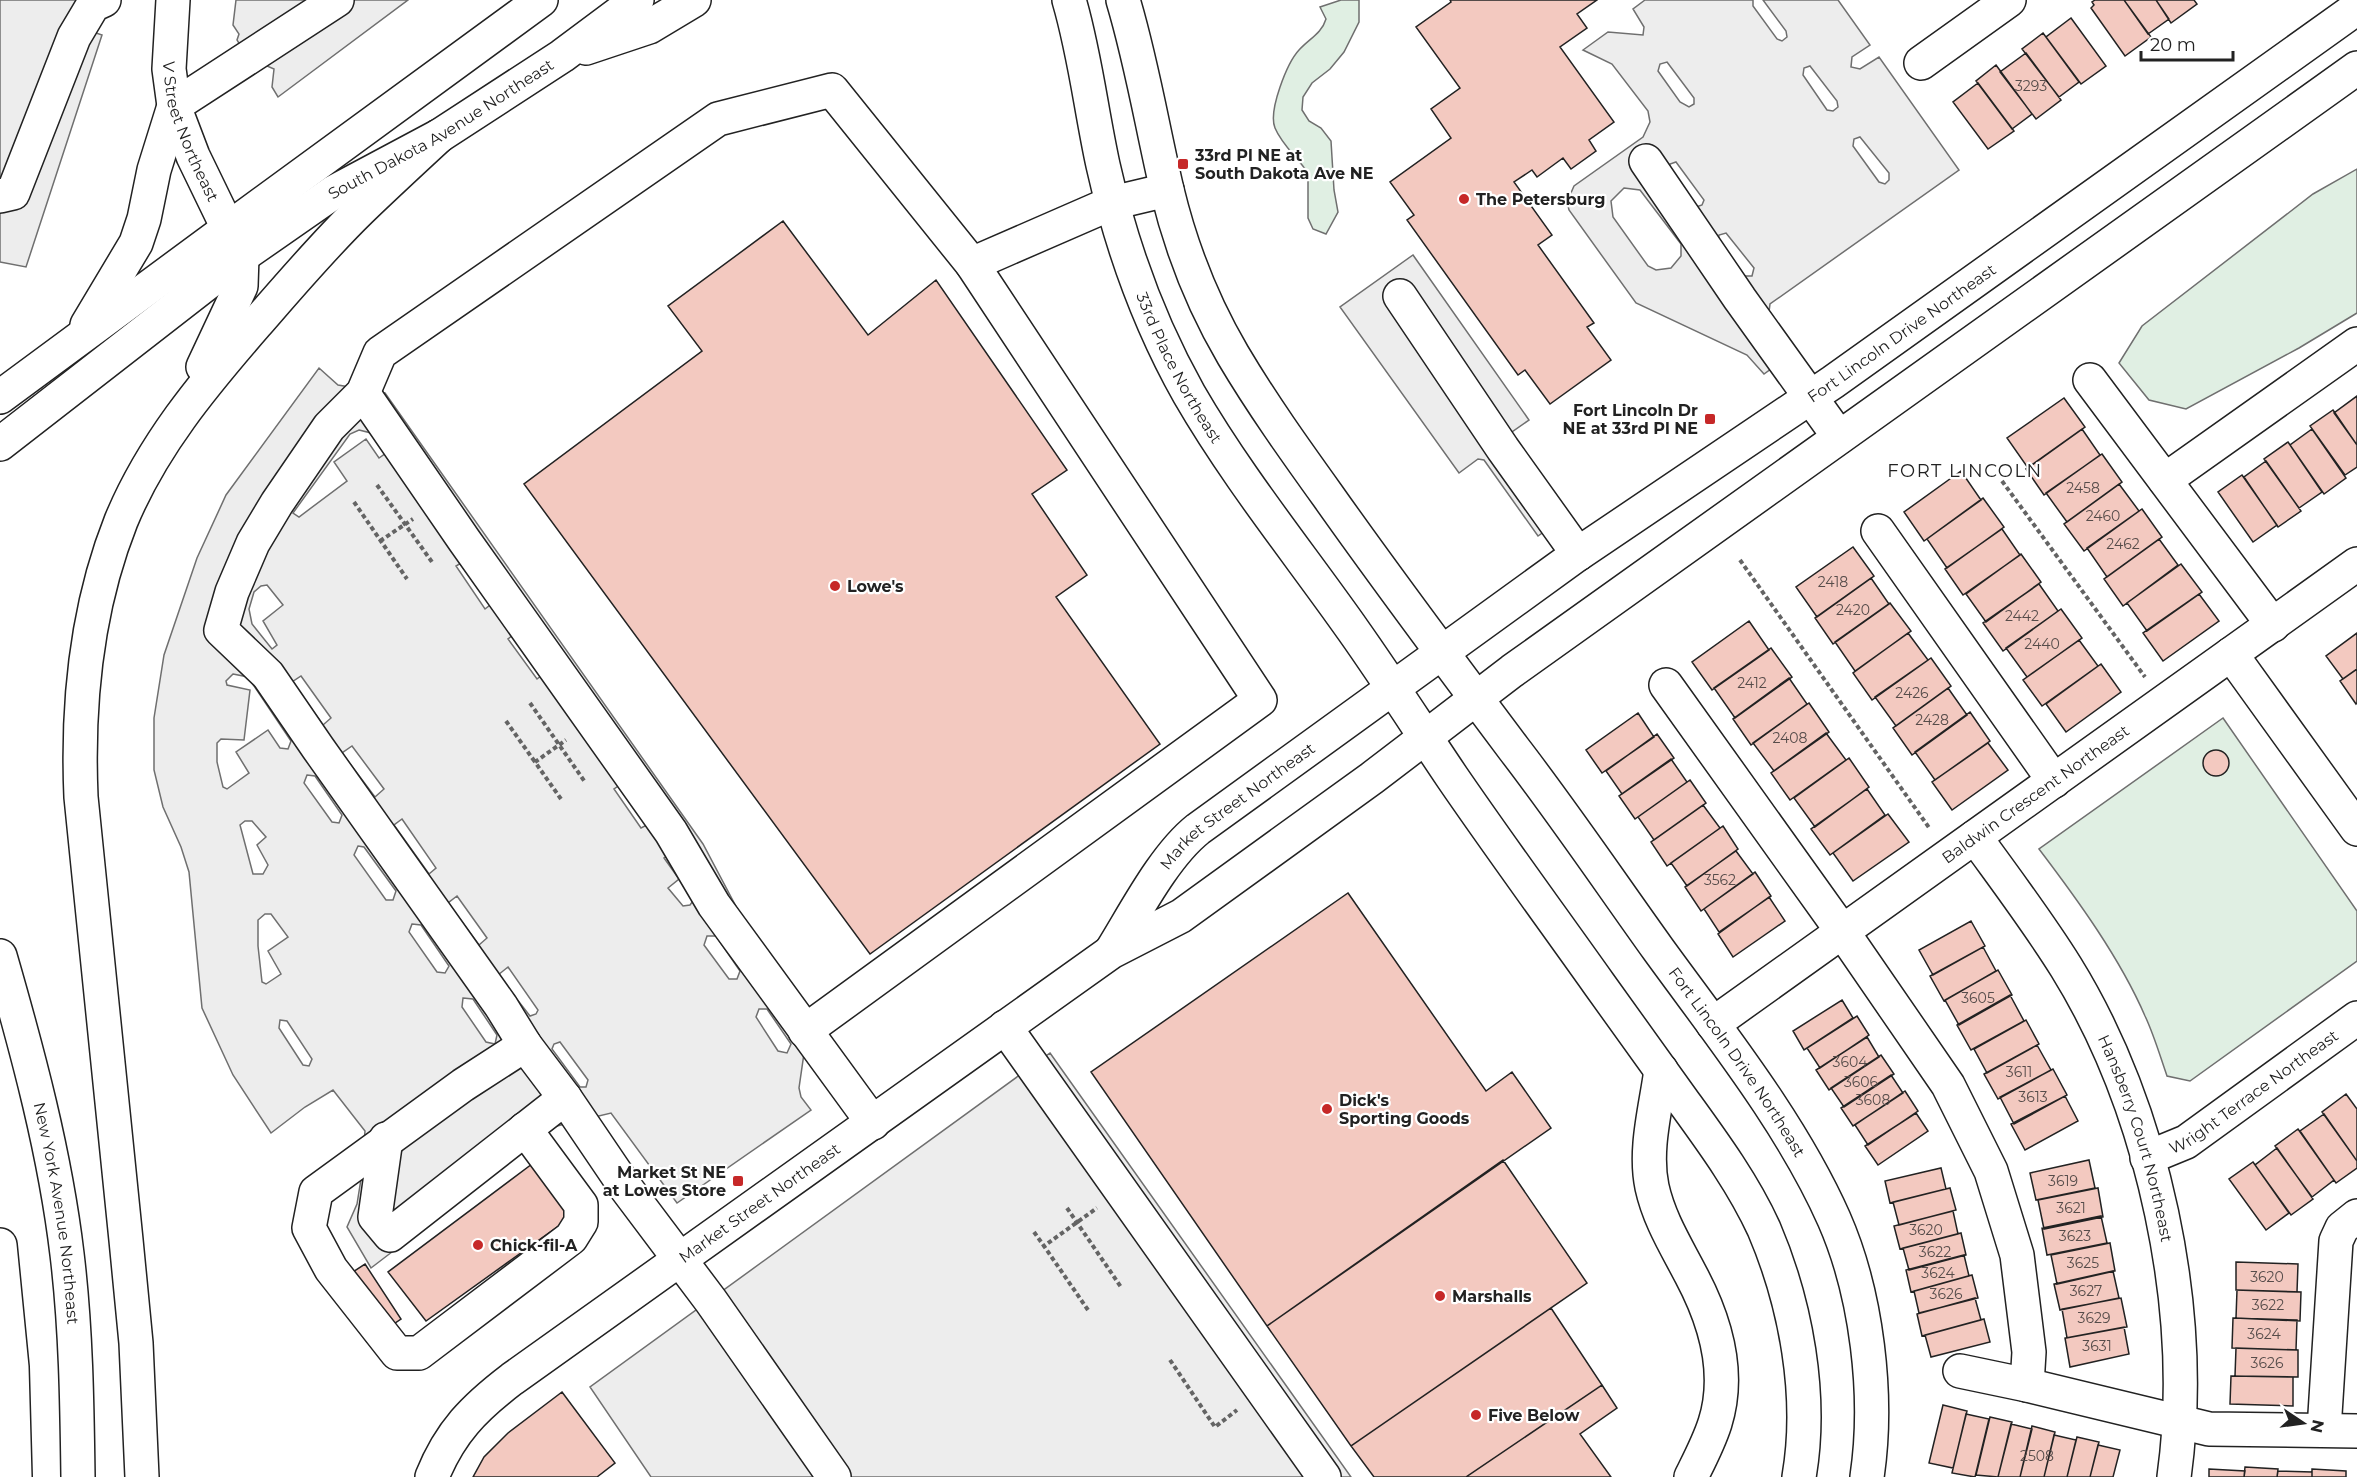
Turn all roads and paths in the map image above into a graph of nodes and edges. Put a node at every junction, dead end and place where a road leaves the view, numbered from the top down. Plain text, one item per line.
1 (104, 0) edge
2 (337, 0) edge
3 (541, 0) edge
4 (637, 0) edge
5 (694, 0) edge
6 (1069, 0) edge
7 (1123, 0) edge
8 (2009, 0) edge
9 (166, 1) edge
10 (2354, 6) edge
11 (562, 56) junction
12 (1922, 63) dead end
13 (2357, 68) edge
14 (174, 106) junction
15 (439, 136) junction
16 (1646, 161) dead end
17 (1167, 190) junction
18 (0, 196) edge
19 (1112, 203) junction
20 (235, 242) junction
21 (972, 264) junction
22 (1400, 296) dead end
23 (77, 340) junction
24 (2357, 344) edge
25 (2090, 380) dead end
26 (363, 393) junction
27 (0, 397) edge
28 (1810, 398) junction
29 (177, 420) junction
30 (1839, 437) junction
31 (0, 444) edge
32 (2165, 480) junction
33 (2002, 481) dead end
34 (377, 485) dead end
35 (354, 502) dead end
36 (1878, 531) dead end
37 (1578, 554) junction
38 (1740, 560) dead end
39 (432, 562) dead end
40 (2357, 564) edge
41 (407, 579) dead end
42 (2272, 625) junction
43 (1441, 653) junction
44 (2231, 654) junction
45 (2149, 682) dead end
46 (1666, 685) dead end
47 (1392, 688) junction
48 (1476, 699) junction
49 (530, 703) dead end
50 (506, 721) dead end
51 (594, 721) junction
52 (1426, 737) junction
53 (559, 745) junction
54 (535, 762) junction
55 (2054, 781) junction
56 (585, 782) dead end
57 (561, 799) dead end
58 (2357, 829) edge
59 (1933, 834) dead end
60 (1975, 837) junction
61 (1842, 931) junction
62 (1111, 952) junction
63 (0, 956) edge
64 (2357, 1018) edge
65 (1713, 1024) junction
66 (1005, 1028) junction
67 (805, 1031) junction
68 (525, 1045) junction
69 (1661, 1070) junction
70 (565, 1098) junction
71 (873, 1122) junction
72 (525, 1129) junction
73 (386, 1139) junction
74 (2147, 1158) junction
75 (1131, 1206) junction
76 (1067, 1208) dead end
77 (2357, 1216) edge
78 (1078, 1222) junction
79 (1034, 1232) dead end
80 (0, 1245) edge
81 (1044, 1246) junction
82 (680, 1260) junction
83 (1121, 1287) dead end
84 (1088, 1310) dead end
85 (2357, 1313) edge
86 (2330, 1356) junction
87 (1170, 1360) dead end
88 (1960, 1371) dead end
89 (2027, 1385) junction
90 (1268, 1397) junction
91 (2181, 1424) junction
92 (2324, 1430) junction
93 (2357, 1431) edge
94 (15, 1477) edge
95 (78, 1477) edge
96 (142, 1477) edge
97 (432, 1477) edge
98 (834, 1477) edge
99 (1324, 1477) edge
100 (1691, 1477) edge
101 (1799, 1477) edge
102 (1867, 1477) edge
103 (2174, 1477) edge

1 - 18 main road
2 - 14 main road
3 - 20 main road, South Dakota Avenue Northeast
4 - 11 main road, South Dakota Avenue Northeast
5 - 11 main road
6 - 19 main road, 33rd Place Northeast
7 - 17 main road
8 - 12 main road
9 - 14 main road, V Street Northeast
10 - 28 main road, Fort Lincoln Drive Northeast
11 - 15 main road, South Dakota Avenue Northeast
13 - 30 main road
14 - 20 main road, V Street Northeast
14 - 23 main road
15 - 20 main road, South Dakota Avenue Northeast
15 - 29 main road
16 - 28 main road
17 - 19 main road
17 - 43 main road
19 - 21 main road
19 - 47 main road, 33rd Place Northeast
20 - 23 main road
20 - 29 main road
20 - 31 main road
21 - 26 main road
21 - 67 main road
22 - 37 main road
23 - 27 main road
24 - 32 main road
25 - 32 main road
26 - 51 main road
26 - 68 main road
28 - 30 main road
28 - 37 main road, Fort Lincoln Drive Northeast
29 - 96 main road
30 - 48 main road
32 - 42 main road
33 - 45 path
34 - 39 path
35 - 41 path
36 - 55 main road
37 - 43 main road, Fort Lincoln Drive Northeast
38 - 59 path
40 - 42 main road, Baldwin Crescent Northeast
42 - 44 main road, Baldwin Crescent Northeast
43 - 47 main road, Fort Lincoln Drive Northeast
43 - 48 main road, Fort Lincoln Drive Northeast
44 - 55 main road, Baldwin Crescent Northeast
44 - 58 main road
46 - 61 main road
47 - 52 main road
47 - 62 main road, Market Street Northeast
48 - 52 main road
48 - 65 main road, Fort Lincoln Drive Northeast
49 - 53 path
50 - 54 path
51 - 53 path
51 - 67 main road
52 - 62 main road, Market Street Northeast
52 - 69 main road
53 - 54 path
53 - 56 path
54 - 57 path
55 - 60 main road, Baldwin Crescent Northeast
60 - 61 main road, Baldwin Crescent Northeast
60 - 74 main road, Hansberry Court Northeast
61 - 65 main road, Baldwin Crescent Northeast
61 - 89 main road
62 - 66 main road, Market Street Northeast
63 - 95 main road, New York Avenue Northeast
64 - 74 main road, Wright Terrace Northeast
65 - 102 main road, Fort Lincoln Drive Northeast
66 - 71 main road, Market Street Northeast
66 - 75 main road
67 - 71 main road
68 - 70 main road
68 - 73 main road
69 - 100 main road
69 - 101 main road
70 - 72 main road
70 - 82 main road
71 - 82 main road, Market Street Northeast
72 - 73 main road
72 - 73 main road
74 - 91 main road, Hansberry Court Northeast
75 - 78 path
75 - 90 main road
76 - 78 path
77 - 86 main road
78 - 81 path
78 - 83 path
79 - 81 path
80 - 94 main road
81 - 84 path
82 - 97 main road, Market Street Northeast
82 - 98 main road
85 - 86 main road
86 - 92 main road
87 - 90 path
88 - 89 main road
89 - 91 main road
90 - 99 main road
91 - 92 main road
91 - 103 main road, Hansberry Court Northeast
92 - 93 main road

